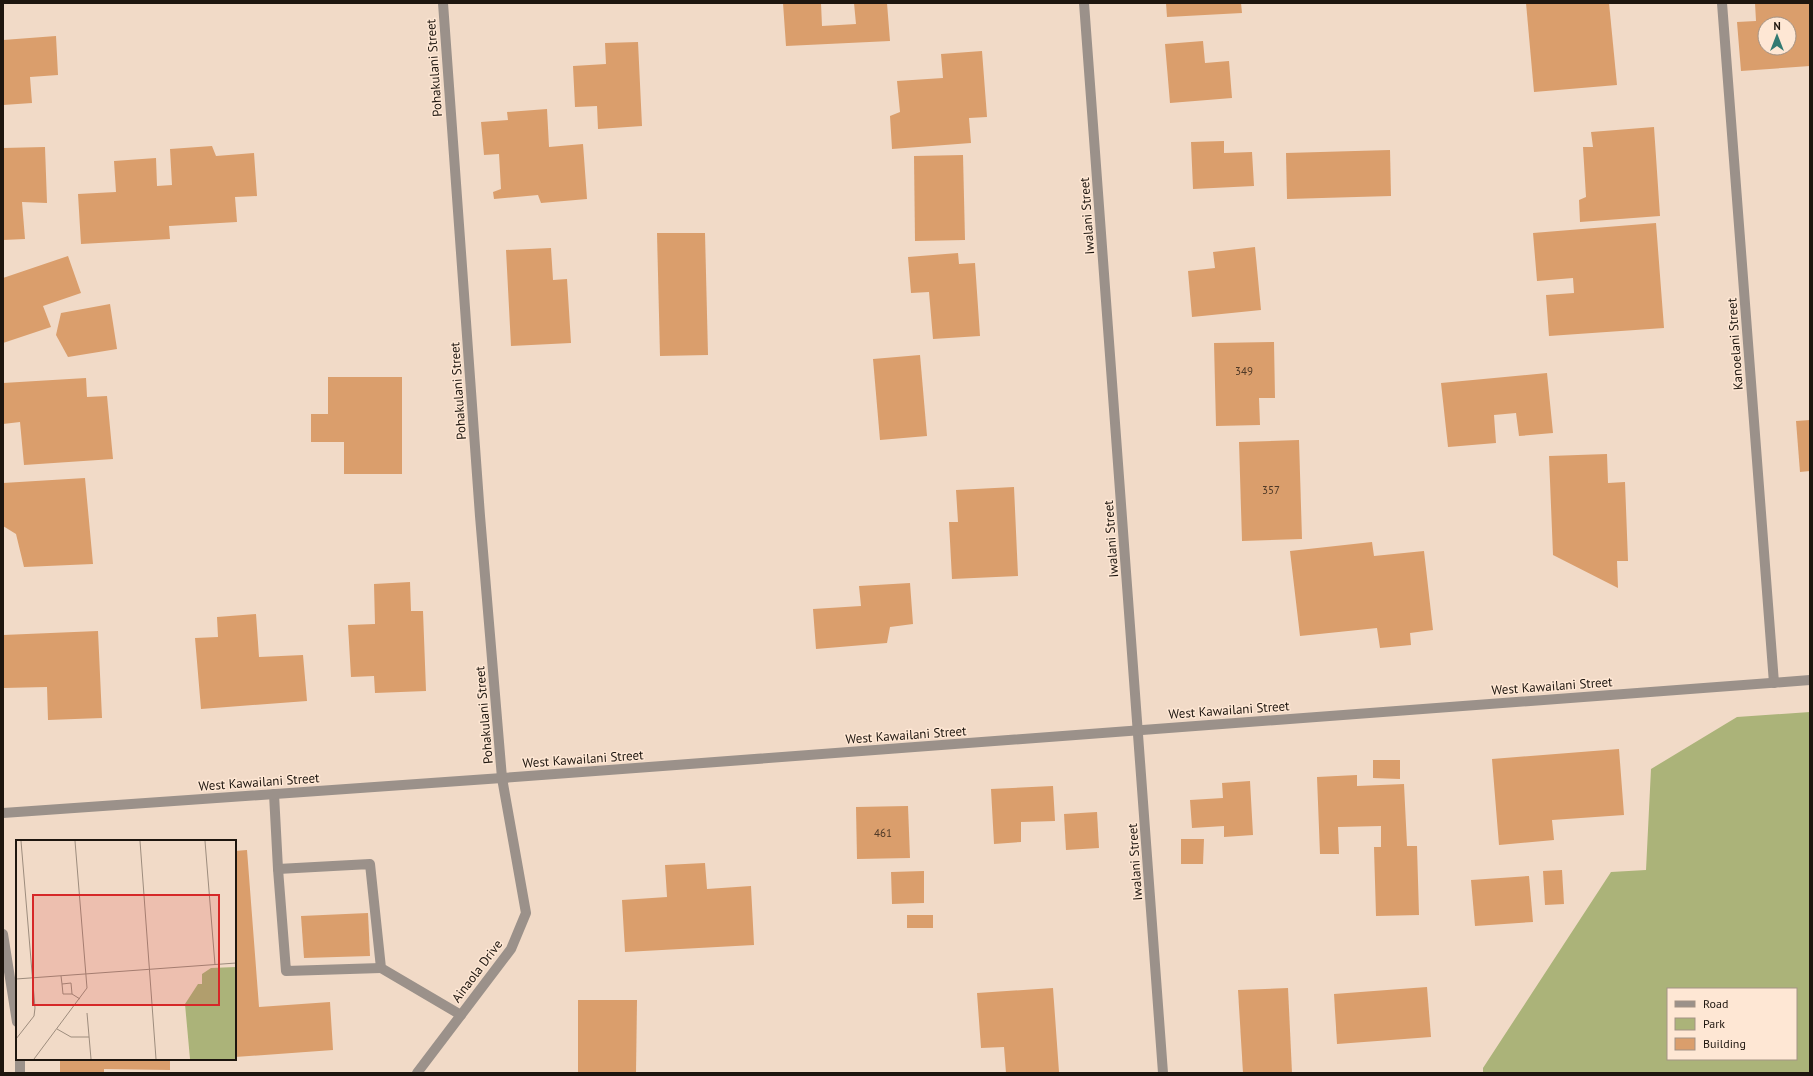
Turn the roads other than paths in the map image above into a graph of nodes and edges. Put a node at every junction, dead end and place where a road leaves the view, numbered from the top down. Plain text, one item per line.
1 (443, 3) edge
2 (1084, 3) edge
3 (1722, 3) edge
4 (1810, 680) edge
5 (1774, 683) junction
6 (1138, 730) junction
7 (502, 778) junction
8 (274, 794) junction
9 (3, 813) edge
10 (278, 869) junction
11 (3, 934) edge
12 (381, 968) junction
13 (461, 1015) junction
14 (16, 1016) edge
15 (20, 1060) edge
16 (20, 1073) edge
17 (416, 1073) edge
18 (1163, 1073) edge

1 - 7 street, Pohakulani Street
2 - 6 street, Iwalani Street
3 - 5 street, Kanoelani Street
4 - 5 street, West Kawailani Street
5 - 6 street, West Kawailani Street
6 - 7 street, West Kawailani Street
6 - 18 street, Iwalani Street
7 - 8 street, West Kawailani Street
7 - 13 street, Ainaola Drive
8 - 9 street, West Kawailani Street
8 - 10 street
10 - 12 street
10 - 12 street
11 - 14 street
12 - 13 street
13 - 17 street, Ainaola Drive
15 - 16 street

